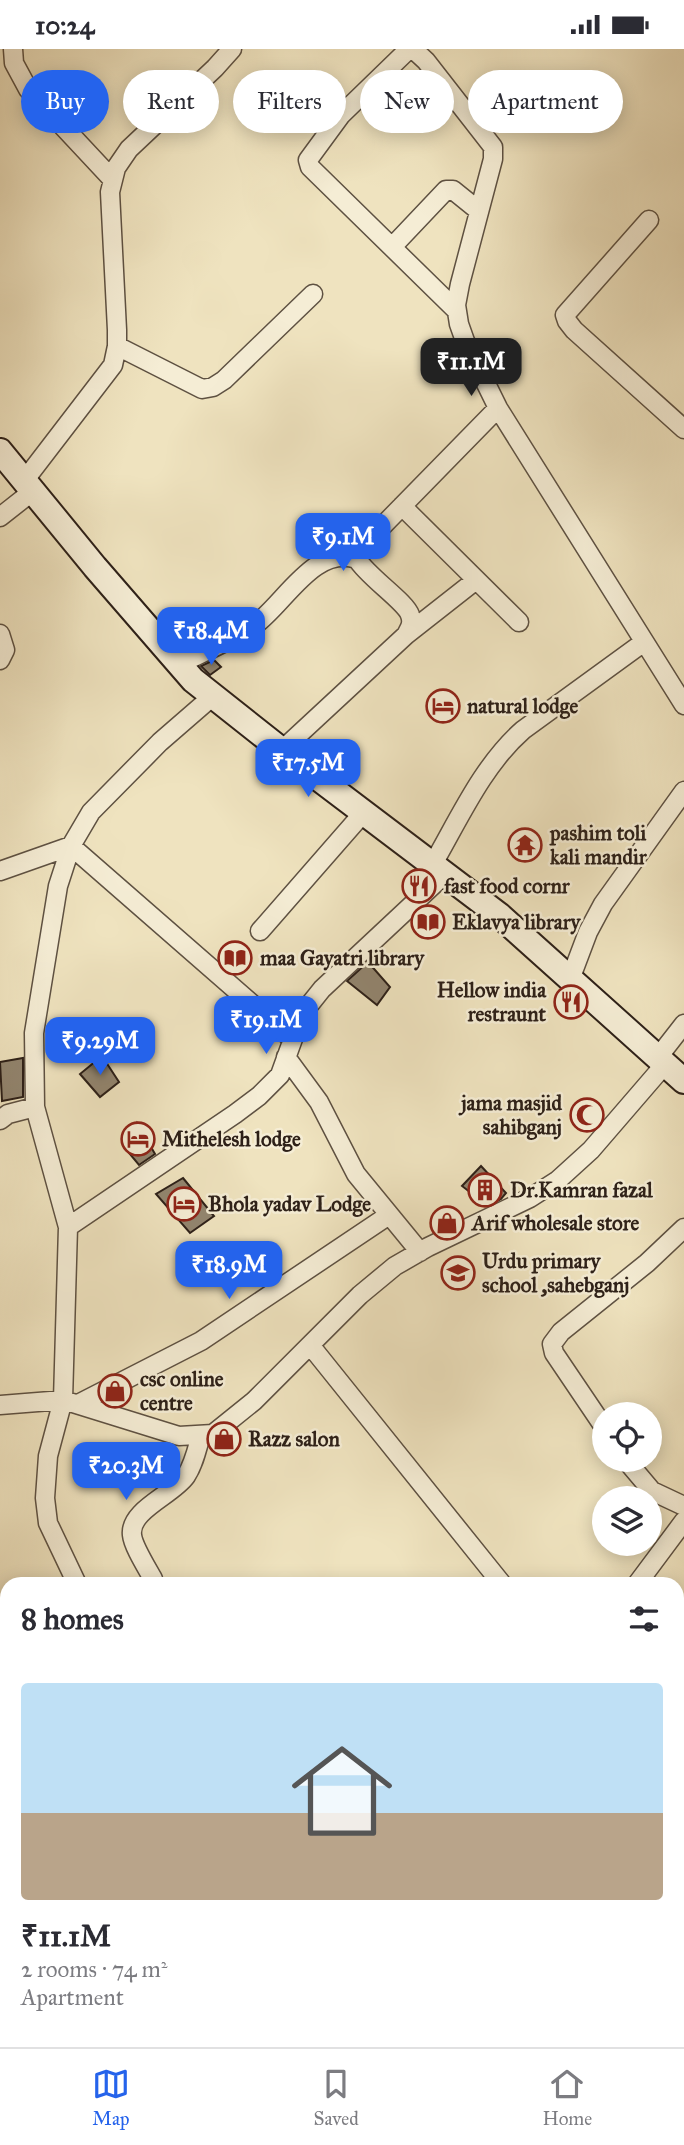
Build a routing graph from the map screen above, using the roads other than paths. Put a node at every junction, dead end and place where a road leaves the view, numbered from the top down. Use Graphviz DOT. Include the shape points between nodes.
graph roads {
  1 [pos="13,49"];
  2 [pos="232,49"];
  3 [pos="411,49"];
  4 [pos="113,180"];
  5 [pos="479,211"];
  6 [pos="649,220"];
  7 [pos="392,247"];
  8 [pos="313,294"];
  9 [pos="457,311"];
  10 [pos="117,346"];
  11 [pos="498,408"];
  12 [pos="684,429"];
  13 [pos="0,451"];
  14 [pos="28,486"];
  15 [pos="402,506"];
  16 [pos="0,517"];
  17 [pos="357,559"];
  18 [pos="476,580"];
  19 [pos="519,622"];
  20 [pos="0,634"];
  21 [pos="406,635"];
  22 [pos="644,642"];
  23 [pos="0,660"];
  24 [pos="179,664"];
  25 [pos="213,696"];
  26 [pos="684,705"];
  27 [pos="282,750"];
  28 [pos="684,791"];
  29 [pos="364,812"];
  30 [pos="71,846"];
  31 [pos="439,869"];
  32 [pos="0,871"];
  33 [pos="260,931"];
  34 [pos="571,977"];
  35 [pos="684,1024"];
  36 [pos="292,1039"];
  37 [pos="286,1057"];
  38 [pos="663,1059"];
  39 [pos="684,1081"];
  40 [pos="35,1107"];
  41 [pos="0,1120"];
  42 [pos="389,1215"];
  43 [pos="68,1227"];
  44 [pos="684,1228"];
  45 [pos="420,1252"];
  46 [pos="310,1345"];
  47 [pos="71,1402"];
  48 [pos="0,1405"];
  49 [pos="592,1409"];
  50 [pos="201,1434"];
  51 [pos="636,1472"];
  52 [pos="684,1506"];
  53 [pos="683,1526"];
  54 [pos="74,1577"];
  55 [pos="152,1577"];
  56 [pos="496,1577"];
  57 [pos="642,1577"];
  1 -- 4 [label="street" via="14,63 28,89"];
  2 -- 4 [label="street" via="129,149"];
  3 -- 5 [label="street" via="426,61 493,147"];
  3 -- 7 [label="street" via="341,115 308,160"];
  4 -- 10 [label="street"];
  5 -- 7 [label="street" via="453,190 446,190"];
  5 -- 9 [label="street"];
  6 -- 12 [label="street" via="565,315 574,330"];
  7 -- 9 [label="street"];
  8 -- 10 [label="street" via="213,387 202,389"];
  9 -- 11 [label="street" via="465,341"];
  10 -- 14 [label="street" via="113,365"];
  11 -- 15 [label="street"];
  11 -- 22 [label="street"];
  13 -- 14 [label="main road"];
  14 -- 16 [label="street"];
  14 -- 24 [label="main road"];
  15 -- 17 [label="street" via="360,549"];
  15 -- 18 [label="street"];
  17 -- 21 [label="street" via="364,571 410,612 412,623"];
  17 -- 24 [label="street" via="345,555 326,561 254,625"];
  18 -- 19 [label="street"];
  18 -- 21 [label="street"];
  20 -- 23 [label="street" via="5,650"];
  21 -- 27 [label="street"];
  22 -- 26 [label="street"];
  22 -- 31 [label="street" via="507,744 483,780"];
  24 -- 25 [label="main road"];
  25 -- 27 [label="main road"];
  25 -- 30 [label="street" via="91,812"];
  27 -- 29 [label="main road"];
  28 -- 34 [label="street" via="603,904"];
  29 -- 31 [label="main road"];
  29 -- 33 [label="street"];
  30 -- 32 [label="street"];
  30 -- 36 [label="street"];
  30 -- 40 [label="street" via="58,886 34,1033"];
  31 -- 34 [label="main road"];
  31 -- 36 [label="street" via="322,989 302,1014"];
  34 -- 38 [label="main road"];
  35 -- 38 [label="street"];
  36 -- 37 [label="street"];
  37 -- 42 [label="street" via="319,1102 356,1174"];
  37 -- 43 [label="street" via="280,1075 243,1108"];
  38 -- 39 [label="main road"];
  38 -- 45 [label="street" via="591,1150 558,1180"];
  40 -- 41 [label="street"];
  40 -- 43 [label="street"];
  42 -- 45 [label="street"];
  42 -- 47 [label="street" via="219,1330"];
  43 -- 47 [label="street"];
  44 -- 49 [label="street" via="552,1344"];
  45 -- 46 [label="street" via="360,1295"];
  46 -- 50 [label="street" via="254,1401 213,1434"];
  46 -- 56 [label="street"];
  47 -- 48 [label="street"];
  47 -- 50 [label="street" via="179,1436"];
  47 -- 54 [label="street" via="48,1456 45,1498 48,1523"];
  50 -- 55 [label="street" via="191,1467 180,1484 133,1523 131,1536"];
  51 -- 52 [label="street" via="652,1491"];
  53 -- 57 [label="street"];
}
